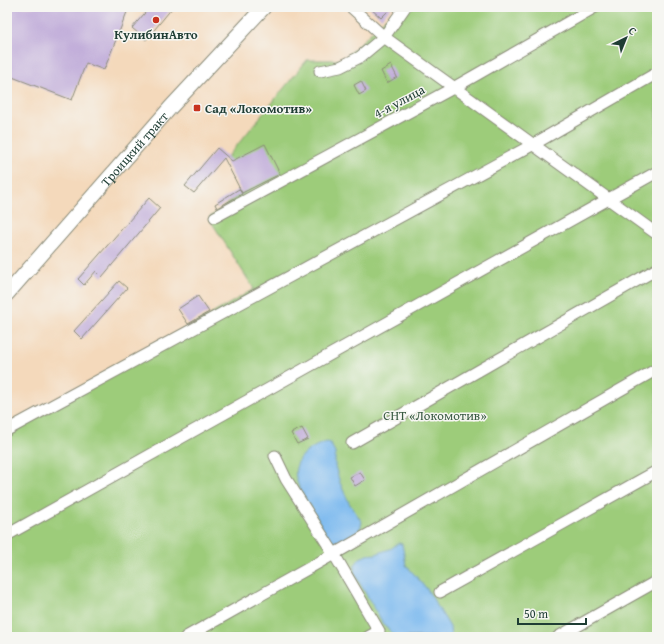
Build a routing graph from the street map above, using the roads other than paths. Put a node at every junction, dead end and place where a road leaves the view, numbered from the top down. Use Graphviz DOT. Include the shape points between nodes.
graph roads {
  1 [pos="264,7"];
  2 [pos="351,7"];
  3 [pos="413,7"];
  4 [pos="595,7"];
  5 [pos="401,11"];
  6 [pos="384,37"];
  7 [pos="320,71"];
  8 [pos="657,73"];
  9 [pos="455,87"];
  10 [pos="534,144"];
  11 [pos="657,172"];
  12 [pos="609,199"];
  13 [pos="215,217"];
  14 [pos="657,234"];
  15 [pos="657,269"];
  16 [pos="7,294"];
  17 [pos="657,369"];
  18 [pos="7,430"];
  19 [pos="352,443"];
  20 [pos="275,456"];
  21 [pos="657,471"];
  22 [pos="7,534"];
  23 [pos="334,554"];
  24 [pos="657,581"];
  25 [pos="440,592"];
  26 [pos="186,637"];
  27 [pos="368,637"];
  28 [pos="558,637"];
  1 -- 16 [label="main road, Троицкий тракт" via="170,108"];
  2 -- 6 [label="street"];
  3 -- 5 [label="street"];
  4 -- 9 [label="street, 4-я улица"];
  5 -- 6 [label="street"];
  6 -- 7 [label="street" via="360,57 340,67"];
  6 -- 9 [label="street"];
  8 -- 10 [label="street"];
  9 -- 10 [label="street"];
  9 -- 13 [label="street, 4-я улица"];
  10 -- 12 [label="street"];
  10 -- 18 [label="street"];
  11 -- 12 [label="street"];
  12 -- 14 [label="street"];
  12 -- 22 [label="street"];
  15 -- 19 [label="street"];
  17 -- 23 [label="street"];
  20 -- 23 [label="street" via="286,479"];
  21 -- 25 [label="street"];
  23 -- 26 [label="street"];
  23 -- 27 [label="street" via="379,631"];
  24 -- 28 [label="street"];
}
